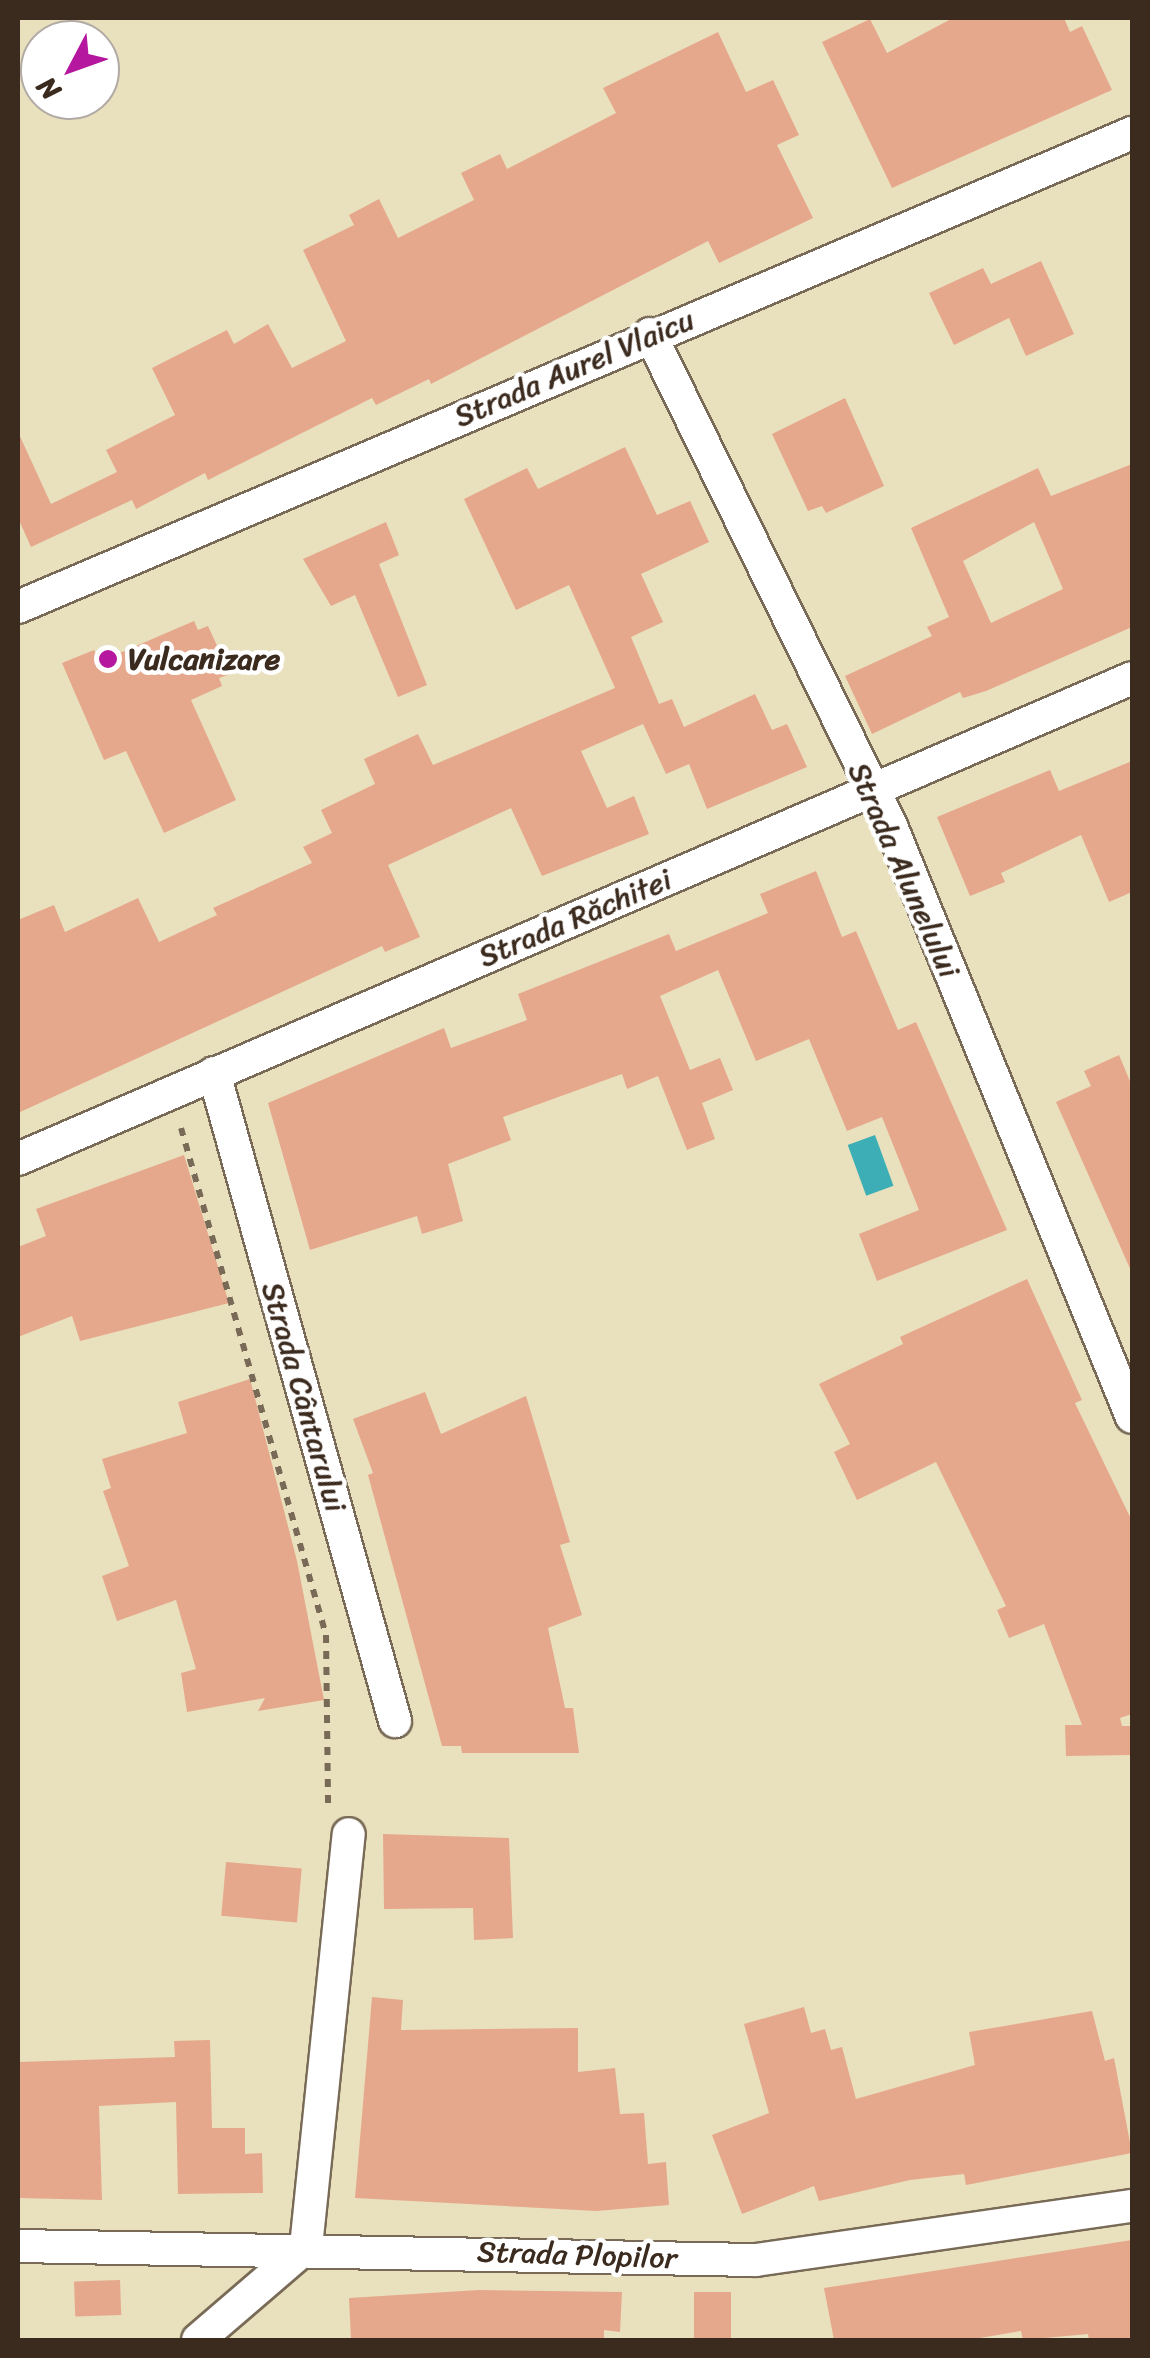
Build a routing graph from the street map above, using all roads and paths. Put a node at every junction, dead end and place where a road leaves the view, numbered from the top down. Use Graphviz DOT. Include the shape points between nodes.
graph roads {
  1 [pos="1132,133"];
  2 [pos="650,334"];
  3 [pos="18,607"];
  4 [pos="1132,678"];
  5 [pos="874,788"];
  6 [pos="214,1074"];
  7 [pos="170,1093"];
  8 [pos="18,1159"];
  9 [pos="1132,1417"];
  10 [pos="394,1721"];
  11 [pos="338,1822"];
  12 [pos="1132,2206"];
  13 [pos="18,2246"];
  14 [pos="306,2247"];
  15 [pos="198,2340"];
  1 -- 2 [label="street, Strada Aurel Vlaicu"];
  2 -- 3 [label="street, Strada Aurel Vlaicu"];
  2 -- 5 [label="street, Strada Alunelului"];
  4 -- 5 [label="street, Strada Răchitei"];
  5 -- 6 [label="street, Strada Răchitei"];
  5 -- 9 [label="street, Strada Alunelului"];
  6 -- 7 [label="street, Strada Răchitei"];
  6 -- 10 [label="street, Strada Cântarului"];
  7 -- 8 [label="street, Strada Răchitei"];
  7 -- 11 [label="path" via="233,1293 326,1635"];
  11 -- 14 [label="street"];
  12 -- 14 [label="street, Strada Plopilor" via="756,2260"];
  13 -- 14 [label="street, Strada Plopilor"];
  14 -- 15 [label="street"];
}
